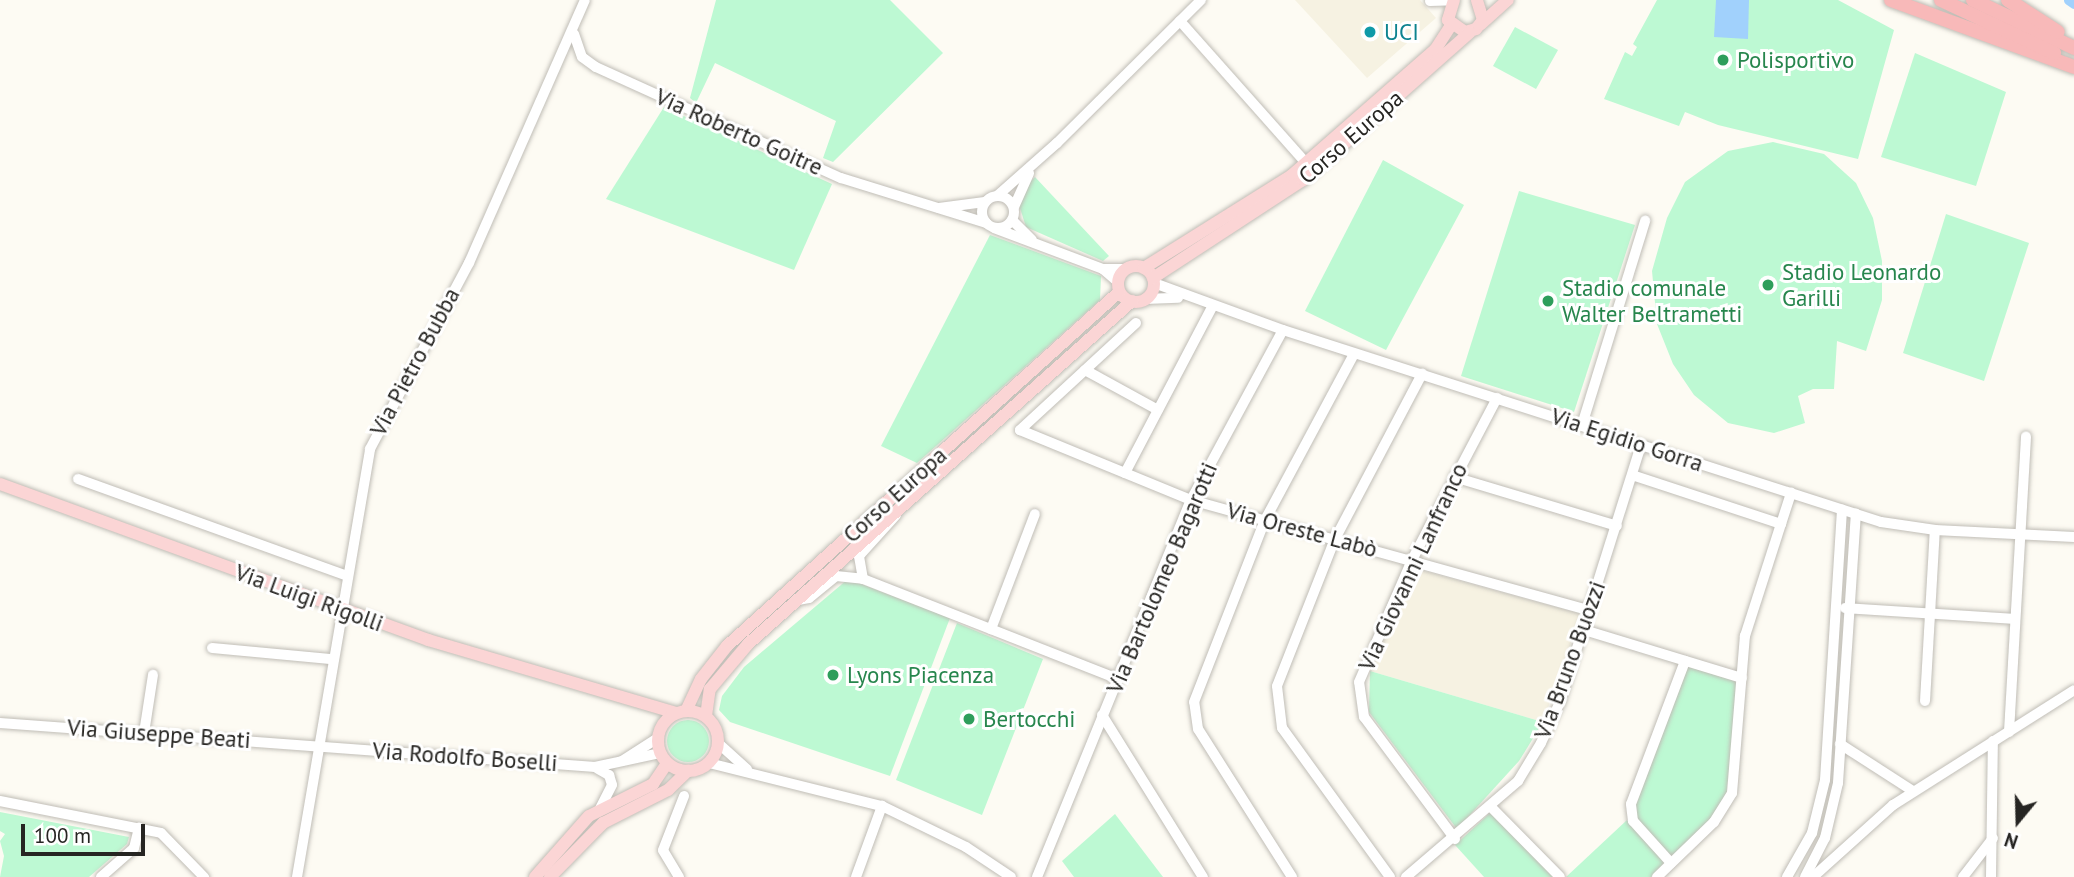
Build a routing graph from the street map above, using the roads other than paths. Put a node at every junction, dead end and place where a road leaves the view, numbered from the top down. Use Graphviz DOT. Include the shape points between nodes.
graph roads {
  1 [pos="585,0"];
  2 [pos="1201,0"];
  3 [pos="1430,0"];
  4 [pos="1454,0"];
  5 [pos="1477,0"];
  6 [pos="1508,0"];
  7 [pos="1891,0"];
  8 [pos="1941,0"];
  9 [pos="1973,0"];
  10 [pos="2008,0"];
  11 [pos="1449,20"];
  12 [pos="1180,22"];
  13 [pos="1475,28"];
  14 [pos="574,33"];
  15 [pos="2074,42"];
  16 [pos="2074,48"];
  17 [pos="2074,65"];
  18 [pos="1035,163"];
  19 [pos="1306,163"];
  20 [pos="998,195"];
  21 [pos="985,202"];
  22 [pos="924,207"];
  23 [pos="1014,207"];
  24 [pos="1013,220"];
  25 [pos="1645,221"];
  26 [pos="990,226"];
  27 [pos="1041,245"];
  28 [pos="1143,268"];
  29 [pos="1103,269"];
  30 [pos="1125,269"];
  31 [pos="1153,281"];
  32 [pos="1119,287"];
  33 [pos="1189,299"];
  34 [pos="1139,300"];
  35 [pos="1212,307"];
  36 [pos="1136,323"];
  37 [pos="1283,330"];
  38 [pos="1354,354"];
  39 [pos="1085,370"];
  40 [pos="1422,374"];
  41 [pos="1497,398"];
  42 [pos="1158,410"];
  43 [pos="1582,425"];
  44 [pos="2026,436"];
  45 [pos="1641,445"];
  46 [pos="1125,473"];
  47 [pos="1632,475"];
  48 [pos="1454,477"];
  49 [pos="78,479"];
  50 [pos="0,484"];
  51 [pos="1791,493"];
  52 [pos="1191,500"];
  53 [pos="899,509"];
  54 [pos="1842,510"];
  55 [pos="1035,514"];
  56 [pos="1856,514"];
  57 [pos="1265,520"];
  58 [pos="1781,524"];
  59 [pos="1617,526"];
  60 [pos="1935,530"];
  61 [pos="2021,535"];
  62 [pos="2074,537"];
  63 [pos="1335,539"];
  64 [pos="1412,560"];
  65 [pos="345,575"];
  66 [pos="863,579"];
  67 [pos="797,600"];
  68 [pos="1836,607"];
  69 [pos="1849,608"];
  70 [pos="339,609"];
  71 [pos="1590,611"];
  72 [pos="1928,613"];
  73 [pos="2015,619"];
  74 [pos="991,629"];
  75 [pos="1584,630"];
  76 [pos="212,648"];
  77 [pos="330,659"];
  78 [pos="1685,661"];
  79 [pos="153,675"];
  80 [pos="1742,678"];
  81 [pos="1118,679"];
  82 [pos="2074,690"];
  83 [pos="622,701"];
  84 [pos="1925,701"];
  85 [pos="2074,701"];
  86 [pos="2054,703"];
  87 [pos="681,712"];
  88 [pos="1102,715"];
  89 [pos="706,716"];
  90 [pos="0,723"];
  91 [pos="659,732"];
  92 [pos="2009,732"];
  93 [pos="144,733"];
  94 [pos="1828,739"];
  95 [pos="1993,741"];
  96 [pos="718,743"];
  97 [pos="317,746"];
  98 [pos="1842,746"];
  99 [pos="664,758"];
  100 [pos="709,763"];
  101 [pos="612,766"];
  102 [pos="595,768"];
  103 [pos="688,771"];
  104 [pos="760,775"];
  105 [pos="1913,791"];
  106 [pos="684,796"];
  107 [pos="0,801"];
  108 [pos="882,806"];
  109 [pos="1491,807"];
  110 [pos="600,809"];
  111 [pos="139,828"];
  112 [pos="1993,837"];
  113 [pos="1455,839"];
  114 [pos="1671,863"];
  115 [pos="1789,875"];
  116 [pos="102,877"];
  117 [pos="204,877"];
  118 [pos="297,877"];
  119 [pos="535,877"];
  120 [pos="550,877"];
  121 [pos="678,877"];
  122 [pos="856,877"];
  123 [pos="1011,877"];
  124 [pos="1037,877"];
  125 [pos="1203,877"];
  126 [pos="1293,877"];
  127 [pos="1390,877"];
  128 [pos="1406,877"];
  129 [pos="1560,877"];
  130 [pos="1657,877"];
  131 [pos="1805,877"];
  132 [pos="1813,877"];
  133 [pos="1964,877"];
  134 [pos="1991,877"];
  1 -- 14 [label="street, Via Pietro Bubba"];
  2 -- 12 [label="street"];
  3 -- 4 [label="street"];
  3 -- 11 [label="street"];
  4 -- 11 [label="main road, Corso Europa"];
  5 -- 13 [label="main road" via="1483,9"];
  6 -- 13 [label="main road, Corso Europa"];
  7 -- 17 [label="highway"];
  8 -- 17 [label="highway"];
  9 -- 16 [label="highway"];
  10 -- 15 [label="highway"];
  11 -- 13 [label="main road"];
  11 -- 19 [label="main road, Corso Europa" via="1435,50"];
  12 -- 18 [label="street"];
  12 -- 19 [label="street"];
  13 -- 31 [label="main road, Corso Europa" via="1303,180"];
  14 -- 22 [label="street, Via Roberto Goitre" via="582,57 596,67 806,163"];
  14 -- 65 [label="street, Via Pietro Bubba" via="455,287 369,449"];
  18 -- 20 [label="street"];
  18 -- 23 [label="street"];
  19 -- 28 [label="main road, Corso Europa" via="1276,188"];
  20 -- 21 [label="street"];
  20 -- 23 [label="street"];
  21 -- 22 [label="street, Via Roberto Goitre"];
  21 -- 26 [label="street" via="982,215"];
  22 -- 26 [label="street, Via Roberto Goitre"];
  23 -- 24 [label="street"];
  24 -- 26 [label="street"];
  24 -- 27 [label="street, Via Roberto Goitre"];
  25 -- 43 [label="street"];
  26 -- 27 [label="street, Via Roberto Goitre"];
  27 -- 29 [label="street, Via Roberto Goitre"];
  28 -- 30 [label="main road, Corso Europa"];
  28 -- 31 [label="main road"];
  29 -- 30 [label="street, Via Roberto Goitre"];
  29 -- 32 [label="street, Via Roberto Goitre"];
  30 -- 32 [label="main road, Corso Europa"];
  31 -- 33 [label="street, Via Egidio Gorra"];
  31 -- 34 [label="main road, Corso Europa"];
  32 -- 34 [label="main road"];
  32 -- 87 [label="main road, Corso Europa" via="733,640"];
  33 -- 34 [label="street, Via Egidio Gorra"];
  33 -- 35 [label="street, Via Egidio Gorra"];
  34 -- 53 [label="main road, Corso Europa"];
  35 -- 37 [label="street, Via Egidio Gorra"];
  35 -- 42 [label="street"];
  36 -- 39 [label="street"];
  37 -- 38 [label="street, Via Egidio Gorra"];
  37 -- 52 [label="street, Via Bartolomeo Bagarotti"];
  38 -- 40 [label="street, Via Egidio Gorra"];
  38 -- 57 [label="street"];
  39 -- 42 [label="street"];
  39 -- 46 [label="street, Via Oreste Labò" via="1020,430"];
  40 -- 41 [label="street, Via Egidio Gorra"];
  40 -- 63 [label="street"];
  41 -- 43 [label="street, Via Egidio Gorra"];
  41 -- 48 [label="street, Via Giovanni Lanfranco"];
  42 -- 46 [label="street"];
  43 -- 45 [label="street, Via Egidio Gorra"];
  44 -- 61 [label="street"];
  45 -- 47 [label="street, Via Bruno Buozzi"];
  45 -- 51 [label="street, Via Egidio Gorra"];
  46 -- 52 [label="street, Via Oreste Labò"];
  47 -- 58 [label="street"];
  47 -- 59 [label="street, Via Bruno Buozzi"];
  48 -- 59 [label="street"];
  48 -- 64 [label="street, Via Giovanni Lanfranco"];
  49 -- 65 [label="street"];
  50 -- 70 [label="main road, Via Luigi Rigolli"];
  51 -- 54 [label="street, Via Egidio Gorra"];
  51 -- 58 [label="street"];
  52 -- 57 [label="street, Via Oreste Labò"];
  52 -- 81 [label="street, Via Bartolomeo Bagarotti"];
  53 -- 66 [label="street" via="891,525 859,556"];
  53 -- 67 [label="main road, Corso Europa"];
  54 -- 56 [label="street, Via Egidio Gorra"];
  54 -- 68 [label="street"];
  55 -- 74 [label="street"];
  56 -- 60 [label="street, Via Egidio Gorra"];
  56 -- 69 [label="street"];
  57 -- 63 [label="street, Via Oreste Labò"];
  57 -- 126 [label="street" via="1194,702 1198,729"];
  58 -- 80 [label="street" via="1748,622"];
  59 -- 71 [label="street, Via Bruno Buozzi"];
  60 -- 61 [label="street, Via Egidio Gorra"];
  60 -- 72 [label="street"];
  61 -- 62 [label="street, Via Egidio Gorra"];
  61 -- 73 [label="street"];
  63 -- 64 [label="street, Via Oreste Labò"];
  63 -- 127 [label="street" via="1277,686 1282,728"];
  64 -- 71 [label="street, Via Oreste Labò"];
  64 -- 113 [label="street, Via Giovanni Lanfranco" via="1359,682 1364,717"];
  65 -- 70 [label="street, Via Pietro Bubba"];
  66 -- 67 [label="street" via="836,576 809,598"];
  66 -- 74 [label="street"];
  67 -- 89 [label="main road, Corso Europa" via="718,677 707,694"];
  68 -- 69 [label="street"];
  68 -- 94 [label="street"];
  69 -- 72 [label="street"];
  69 -- 98 [label="street"];
  70 -- 77 [label="street, Via Pietro Bubba"];
  70 -- 83 [label="main road, Via Luigi Rigolli"];
  71 -- 75 [label="street, Via Bruno Buozzi"];
  72 -- 73 [label="street"];
  72 -- 84 [label="street"];
  73 -- 92 [label="street"];
  74 -- 81 [label="street"];
  75 -- 78 [label="street"];
  75 -- 109 [label="street, Via Bruno Buozzi" via="1541,743 1518,781"];
  76 -- 77 [label="street"];
  77 -- 97 [label="street, Via Pietro Bubba"];
  78 -- 80 [label="street"];
  78 -- 114 [label="street" via="1631,804 1633,821"];
  79 -- 93 [label="street"];
  80 -- 114 [label="street" via="1731,793 1714,822"];
  81 -- 88 [label="street, Via Bartolomeo Bagarotti"];
  82 -- 86 [label="street"];
  83 -- 87 [label="main road, Via Luigi Rigolli"];
  83 -- 91 [label="main road, Via Luigi Rigolli" via="646,711"];
  85 -- 86 [label="street"];
  86 -- 92 [label="street"];
  87 -- 89 [label="main road"];
  87 -- 91 [label="main road, Via Rodolfo Boselli"];
  88 -- 124 [label="street, Via Bartolomeo Bagarotti"];
  88 -- 125 [label="street"];
  89 -- 96 [label="main road" via="713,723"];
  90 -- 93 [label="street, Via Giuseppe Beati"];
  91 -- 99 [label="main road"];
  91 -- 101 [label="street, Via Rodolfo Boselli"];
  92 -- 95 [label="street"];
  93 -- 97 [label="street, Via Giuseppe Beati"];
  94 -- 98 [label="street"];
  94 -- 115 [label="street" via="1821,807"];
  95 -- 105 [label="street"];
  95 -- 112 [label="street"];
  96 -- 100 [label="main road"];
  96 -- 104 [label="street" via="734,761"];
  97 -- 102 [label="street, Via Rodolfo Boselli"];
  97 -- 118 [label="street, Via Pietro Bubba"];
  98 -- 105 [label="street"];
  98 -- 131 [label="street" via="1834,809"];
  99 -- 101 [label="street, Via Rodolfo Boselli"];
  99 -- 103 [label="main road"];
  99 -- 110 [label="main road" via="653,784"];
  100 -- 103 [label="main road"];
  100 -- 104 [label="street"];
  101 -- 102 [label="street, Via Rodolfo Boselli"];
  102 -- 110 [label="street" via="612,780"];
  103 -- 120 [label="main road" via="668,790 603,824"];
  104 -- 108 [label="street"];
  105 -- 132 [label="street"];
  106 -- 121 [label="street" via="663,850"];
  107 -- 111 [label="street"];
  108 -- 122 [label="street"];
  108 -- 123 [label="street" via="950,838"];
  109 -- 113 [label="street, Via Bruno Buozzi"];
  109 -- 129 [label="street"];
  110 -- 119 [label="main road" via="559,845"];
  111 -- 116 [label="street" via="135,848"];
  111 -- 117 [label="street" via="165,835"];
  112 -- 133 [label="street"];
  112 -- 134 [label="street"];
  113 -- 128 [label="street, Via Bruno Buozzi"];
  114 -- 130 [label="street"];
}
